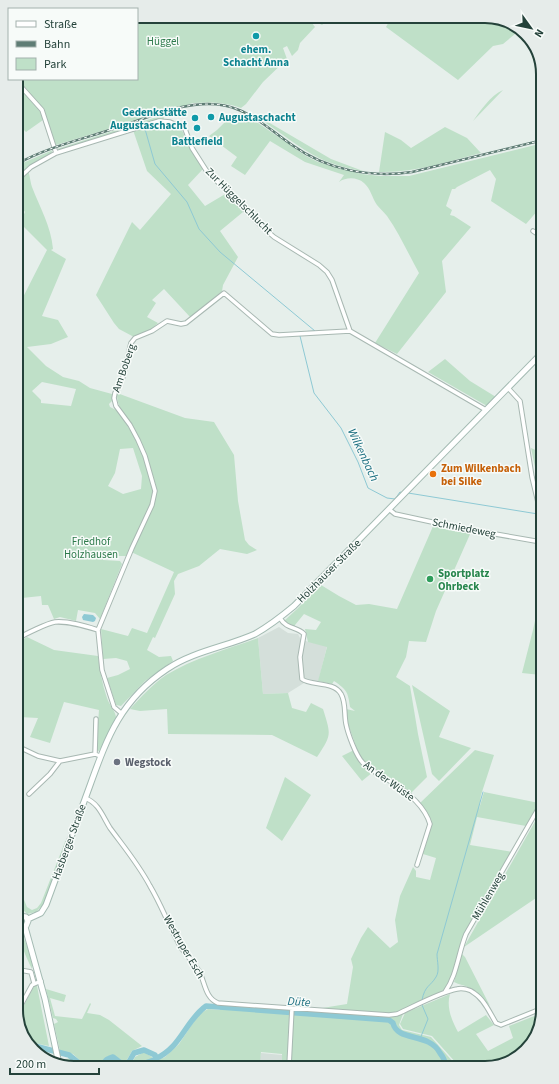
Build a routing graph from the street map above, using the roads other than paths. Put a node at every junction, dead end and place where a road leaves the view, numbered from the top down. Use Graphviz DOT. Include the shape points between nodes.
graph roads {
  1 [pos="23,89"];
  2 [pos="56,153"];
  3 [pos="23,174"];
  4 [pos="533,231"];
  5 [pos="536,233"];
  6 [pos="350,331"];
  7 [pos="536,359"];
  8 [pos="508,388"];
  9 [pos="486,410"];
  10 [pos="536,494"];
  11 [pos="390,510"];
  12 [pos="536,541"];
  13 [pos="280,618"];
  14 [pos="98,630"];
  15 [pos="23,636"];
  16 [pos="121,713"];
  17 [pos="96,718"];
  18 [pos="23,749"];
  19 [pos="99,754"];
  20 [pos="60,761"];
  21 [pos="29,794"];
  22 [pos="85,798"];
  23 [pos="536,812"];
  24 [pos="417,865"];
  25 [pos="23,916"];
  26 [pos="28,919"];
  27 [pos="23,926"];
  28 [pos="23,930"];
  29 [pos="23,971"];
  30 [pos="40,981"];
  31 [pos="34,983"];
  32 [pos="444,993"];
  33 [pos="23,1001"];
  34 [pos="292,1011"];
  35 [pos="536,1011"];
  36 [pos="58,1058"];
  37 [pos="289,1061"];
  1 -- 2 [label="street" via="42,110"];
  2 -- 3 [label="street, Zur Hüggelschlucht"];
  2 -- 6 [label="street, Zur Hüggelschlucht" via="159,121 182,127 206,170 259,224 327,272"];
  4 -- 5 [label="street"];
  6 -- 9 [label="street"];
  6 -- 14 [label="street, Am Boberg" via="272,334 224,293 186,323 167,321 135,338 114,398 116,406 145,456 154,500"];
  7 -- 8 [label="street, Holzhauser Straße"];
  8 -- 9 [label="street, Holzhauser Straße"];
  8 -- 10 [label="street" via="520,401"];
  9 -- 11 [label="street, Holzhauser Straße"];
  11 -- 12 [label="street, Schmiedeweg" via="395,514 455,527"];
  11 -- 13 [label="street, Holzhauser Straße"];
  13 -- 16 [label="street, Holzhauser Straße" via="254,634 190,657 167,669 147,684"];
  13 -- 24 [label="street, An der Wüste" via="284,624 304,634 300,657 302,679 335,688 341,694 348,732 362,763 418,802 426,813 430,824"];
  14 -- 15 [label="street" via="55,622"];
  14 -- 16 [label="street, Am Boberg" via="102,670 114,707"];
  16 -- 19 [label="street, Holzhauser Straße"];
  17 -- 19 [label="street, Hasberger Straße"];
  18 -- 20 [label="street" via="38,756"];
  19 -- 20 [label="street"];
  19 -- 22 [label="street, Hasberger Straße"];
  20 -- 21 [label="street"];
  22 -- 26 [label="street, Hasberger Straße" via="46,905 41,913"];
  22 -- 34 [label="street, Westruper Esch" via="95,804 141,870 182,949 197,968 213,1001"];
  23 -- 32 [label="street, Mühlenweg" via="466,934 456,972"];
  25 -- 26 [label="street"];
  26 -- 27 [label="street"];
  28 -- 30 [label="street"];
  29 -- 31 [label="street" via="31,972"];
  30 -- 31 [label="street"];
  30 -- 36 [label="street"];
  31 -- 33 [label="street"];
  32 -- 34 [label="street, Westruper Esch" via="397,1014 389,1015"];
  32 -- 35 [label="street, Westruper Esch" via="457,989 473,992 501,1025"];
  34 -- 37 [label="street"];
}
